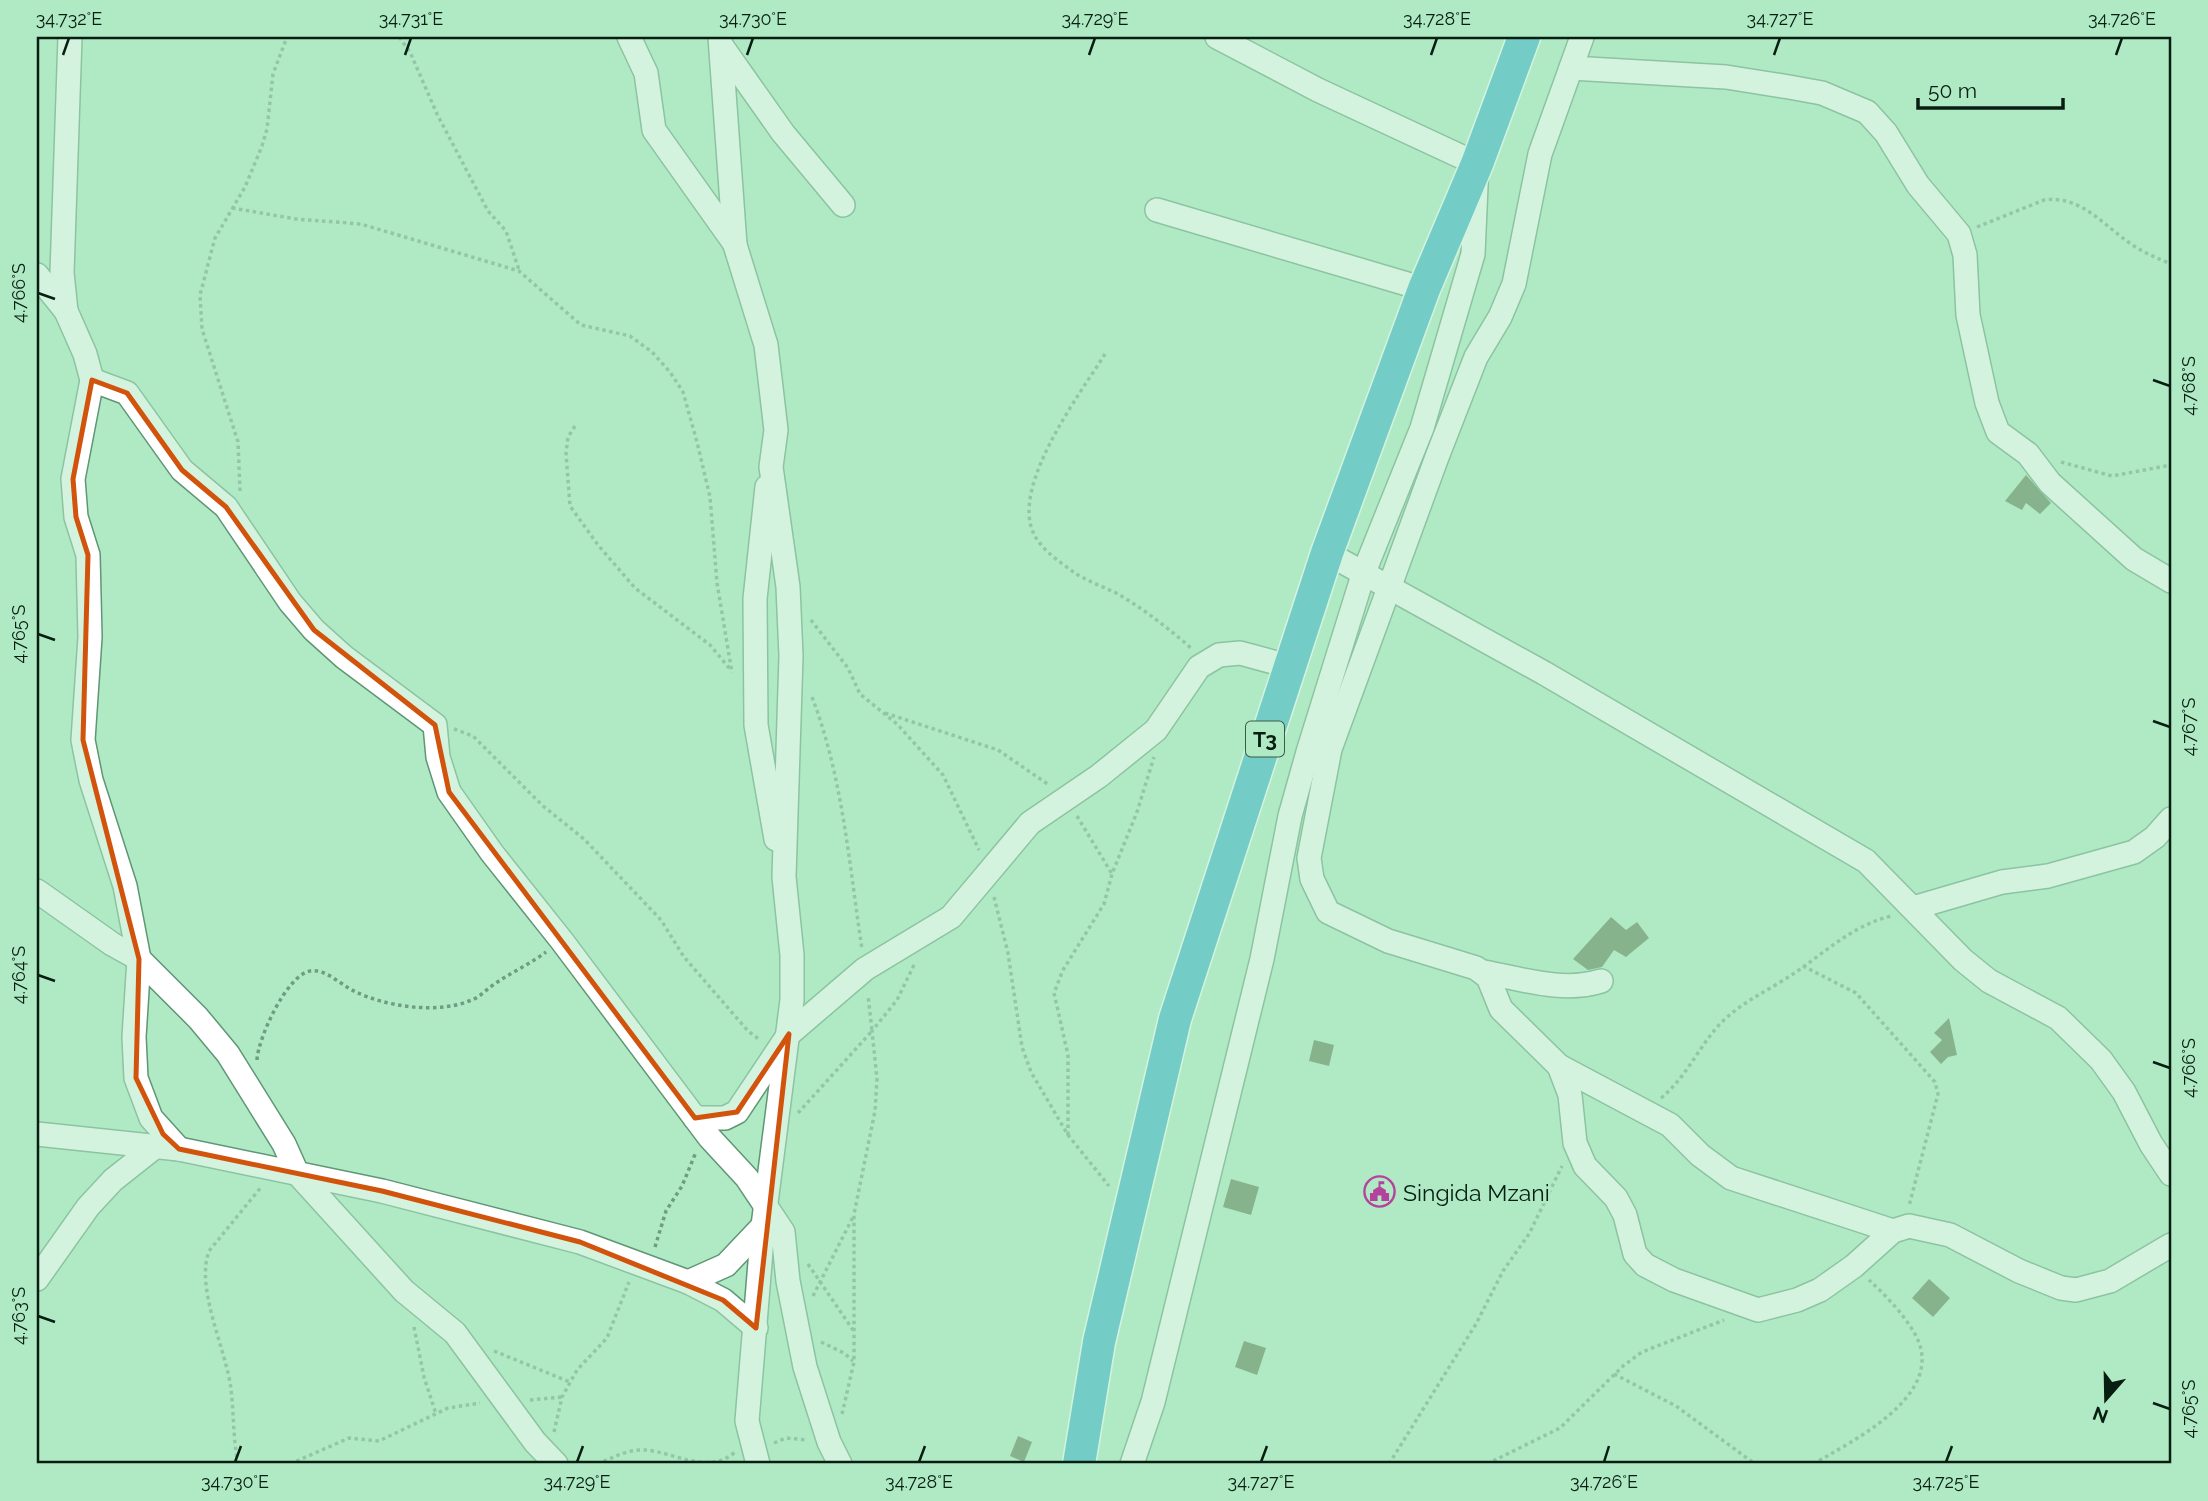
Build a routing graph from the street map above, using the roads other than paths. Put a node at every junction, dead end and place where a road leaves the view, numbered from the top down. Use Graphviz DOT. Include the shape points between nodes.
graph roads {
  1 [pos="70,37"];
  2 [pos="629,37"];
  3 [pos="1217,37"];
  4 [pos="1524,37"];
  5 [pos="1582,37"];
  6 [pos="720,41"];
  7 [pos="1571,68"];
  8 [pos="1477,163"];
  9 [pos="843,205"];
  10 [pos="1157,210"];
  11 [pos="735,245"];
  12 [pos="37,275"];
  13 [pos="1424,289"];
  14 [pos="66,311"];
  15 [pos="92,380"];
  16 [pos="771,467"];
  17 [pos="1326,553"];
  18 [pos="1364,572"];
  19 [pos="2171,581"];
  20 [pos="1388,586"];
  21 [pos="1288,666"];
  22 [pos="2171,819"];
  23 [pos="784,877"];
  24 [pos="37,891"];
  25 [pos="1913,908"];
  26 [pos="139,959"];
  27 [pos="1484,972"];
  28 [pos="1601,981"];
  29 [pos="782,1043"];
  30 [pos="1559,1066"];
  31 [pos="695,1118"];
  32 [pos="37,1134"];
  33 [pos="156,1146"];
  34 [pos="179,1149"];
  35 [pos="297,1173"];
  36 [pos="2171,1174"];
  37 [pos="771,1223"];
  38 [pos="1897,1229"];
  39 [pos="2171,1245"];
  40 [pos="37,1279"];
  41 [pos="688,1282"];
  42 [pos="756,1328"];
  43 [pos="755,1453"];
  44 [pos="550,1459"];
  45 [pos="840,1464"];
  46 [pos="1079,1464"];
  47 [pos="1132,1464"];
  1 -- 14 [label="street" via="69,155 61,244"];
  2 -- 11 [label="street" via="646,73 654,130"];
  3 -- 8 [label="street" via="1318,90"];
  4 -- 8 [label="highway, T3"];
  5 -- 7 [label="street"];
  6 -- 9 [label="street" via="803,158"];
  6 -- 11 [label="street"];
  7 -- 19 [label="street" via="1726,77 1822,93 1867,112 1959,234 1965,255 1968,316 1998,432 2028,454 2050,483 2134,559"];
  7 -- 20 [label="street" via="1539,154 1514,284 1476,357"];
  8 -- 13 [label="highway, T3"];
  8 -- 18 [label="street" via="1473,254 1422,428"];
  10 -- 13 [label="street"];
  11 -- 16 [label="street" via="766,345 776,430"];
  12 -- 14 [label="street"];
  13 -- 17 [label="highway, T3"];
  14 -- 15 [label="street"];
  15 -- 26 [label="street" via="74,479 76,517 88,555 90,637 83,740 125,886"];
  15 -- 31 [label="street" via="127,393 182,470 226,508 314,630 435,725 438,757 449,792"];
  16 -- 23 [label="street" via="788,587 791,656"];
  16 -- 23 [label="street" via="755,599 756,725"];
  17 -- 18 [label="street"];
  17 -- 21 [label="highway, T3"];
  18 -- 20 [label="street"];
  18 -- 47 [label="street" via="1290,816 1256,981 1153,1402"];
  20 -- 25 [label="street" via="1855,854"];
  20 -- 27 [label="street" via="1330,748 1309,858 1312,878 1321,903 1343,921"];
  21 -- 29 [label="street" via="1240,653 1206,661 1157,730 1030,823 958,910 865,969"];
  21 -- 46 [label="highway, T3" via="1175,1019 1099,1342"];
  22 -- 25 [label="street" via="2134,852 2058,873 2002,881"];
  23 -- 29 [label="street" via="792,955"];
  24 -- 26 [label="street"];
  25 -- 36 [label="street" via="1989,981 2058,1018 2101,1059"];
  26 -- 34 [label="street" via="136,1078 152,1118"];
  26 -- 35 [label="street" via="214,1035 284,1144"];
  27 -- 28 [label="street" via="1564,986"];
  27 -- 30 [label="street" via="1501,1009"];
  29 -- 31 [label="street" via="737,1112 725,1118"];
  29 -- 37 [label="street"];
  30 -- 38 [label="street" via="1670,1125 1731,1178"];
  30 -- 38 [label="street" via="1570,1095 1576,1143 1586,1166 1625,1215 1634,1254 1674,1280 1758,1310 1809,1296"];
  31 -- 37 [label="street" via="747,1178"];
  32 -- 33 [label="street"];
  33 -- 34 [label="street"];
  33 -- 40 [label="street" via="88,1207"];
  34 -- 35 [label="street"];
  35 -- 41 [label="street" via="580,1242"];
  35 -- 44 [label="street" via="404,1291 455,1334"];
  37 -- 41 [label="street" via="726,1265"];
  37 -- 42 [label="street"];
  37 -- 45 [label="street" via="805,1367"];
  38 -- 39 [label="street" via="1909,1226 1950,1235 2019,1271 2076,1290 2110,1281"];
  41 -- 42 [label="street" via="723,1300"];
  42 -- 43 [label="street" via="747,1421"];
}
